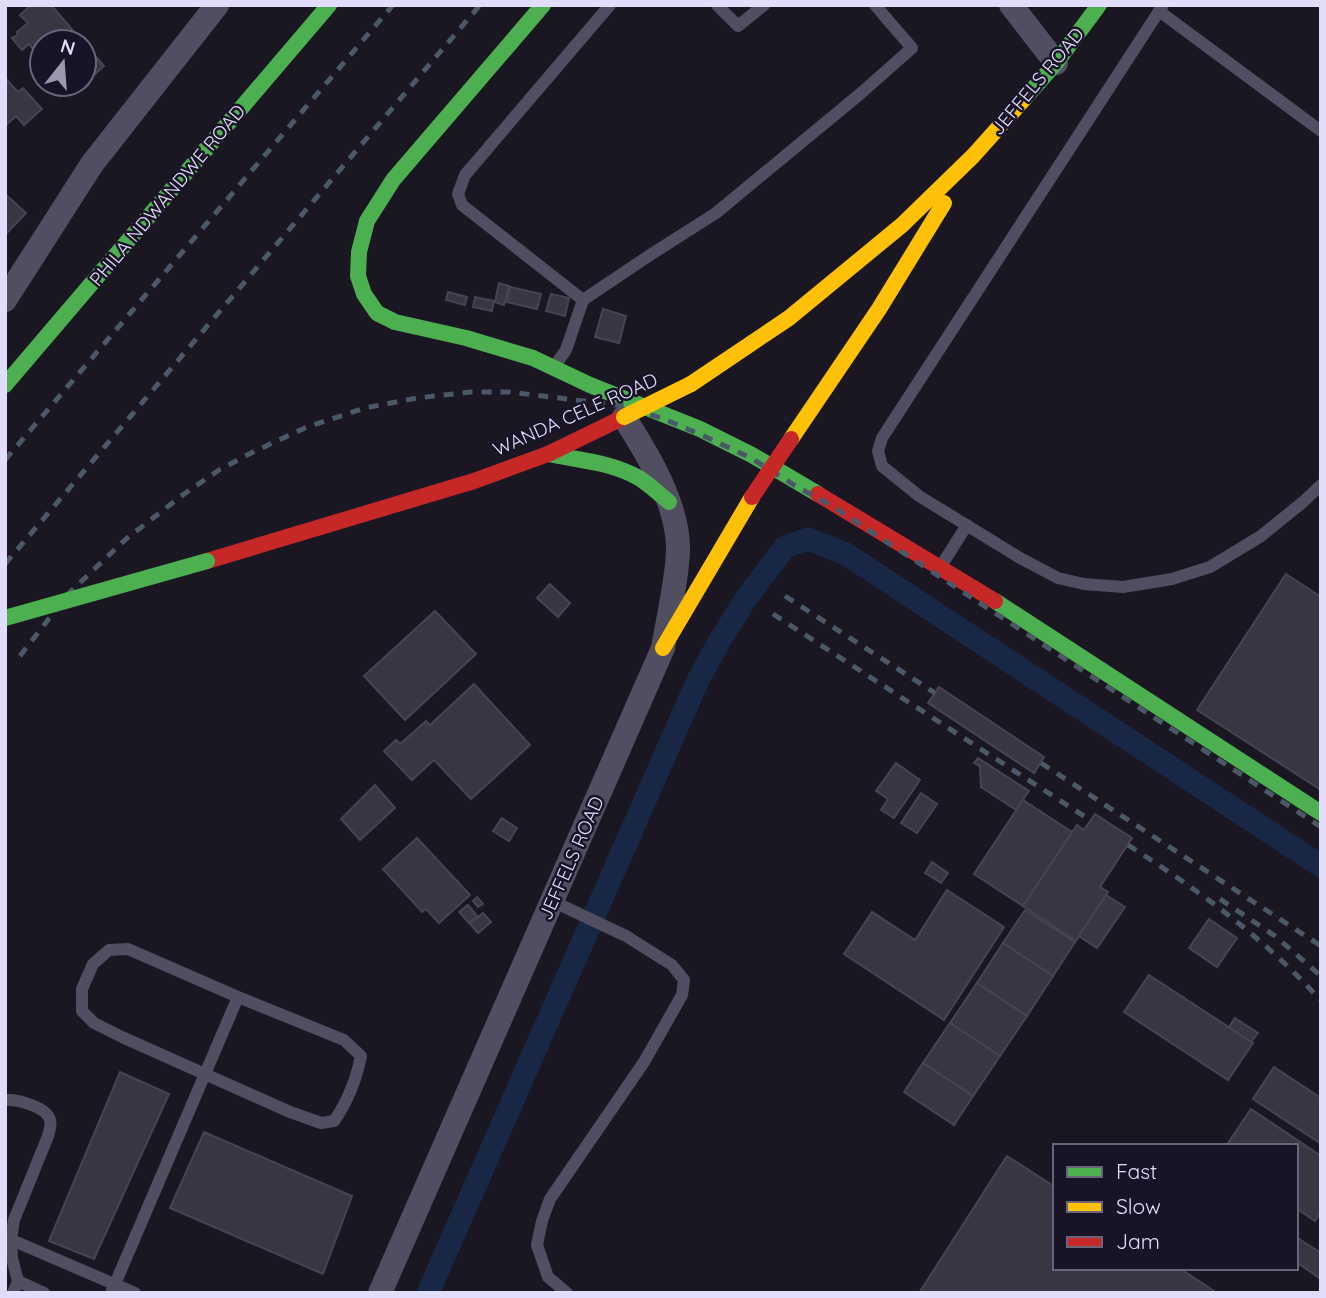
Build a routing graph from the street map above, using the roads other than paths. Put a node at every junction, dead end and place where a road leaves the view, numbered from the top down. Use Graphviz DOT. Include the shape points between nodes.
graph roads {
  1 [pos="217,5"];
  2 [pos="329,5"];
  3 [pos="543,5"];
  4 [pos="610,5"];
  5 [pos="717,5"];
  6 [pos="764,5"];
  7 [pos="875,5"];
  8 [pos="1010,5"];
  9 [pos="1099,5"];
  10 [pos="1161,8"];
  11 [pos="1056,63"];
  12 [pos="1321,131"];
  13 [pos="973,156"];
  14 [pos="5,300"];
  15 [pos="583,300"];
  16 [pos="554,367"];
  17 [pos="5,385"];
  18 [pos="624,417"];
  19 [pos="548,454"];
  20 [pos="1321,485"];
  21 [pos="669,502"];
  22 [pos="967,525"];
  23 [pos="941,568"];
  24 [pos="5,618"];
  25 [pos="663,648"];
  26 [pos="1321,813"];
  27 [pos="552,901"];
  28 [pos="238,997"];
  29 [pos="205,1074"];
  30 [pos="5,1100"];
  31 [pos="8,1238"];
  32 [pos="16,1287"];
  33 [pos="113,1288"];
  34 [pos="44,1293"];
  35 [pos="135,1293"];
  36 [pos="380,1293"];
  37 [pos="567,1293"];
  1 -- 14 [label="street" via="92,164"];
  2 -- 17 [label="main road, PHILA NDWANDWE ROAD"];
  3 -- 16 [label="main road" via="393,180 367,221 358,276 377,313 395,322 466,338"];
  4 -- 15 [label="lane" via="466,175 458,194 462,205"];
  5 -- 6 [label="lane" via="738,26"];
  7 -- 15 [label="lane" via="912,48 716,213"];
  8 -- 11 [label="street"];
  9 -- 11 [label="main road, JEFFELS ROAD"];
  10 -- 12 [label="lane"];
  10 -- 22 [label="lane" via="882,438 878,451 882,466 919,496"];
  11 -- 13 [label="main road, JEFFELS ROAD"];
  13 -- 18 [label="main road, WANDA CELE ROAD, bridge" via="902,225 789,318 691,384"];
  13 -- 25 [label="main road, bridge" via="879,309 752,497"];
  15 -- 16 [label="lane" via="566,350"];
  16 -- 23 [label="main road" via="752,455"];
  18 -- 19 [label="main road, WANDA CELE ROAD"];
  18 -- 21 [label="street, JEFFELS ROAD"];
  19 -- 21 [label="main road" via="630,474"];
  19 -- 24 [label="main road, WANDA CELE ROAD, bridge" via="474,481"];
  20 -- 22 [label="lane" via="1261,536 1210,567 1123,587 1058,578"];
  21 -- 25 [label="street, JEFFELS ROAD" via="678,550"];
  22 -- 23 [label="lane"];
  23 -- 26 [label="main road"];
  25 -- 27 [label="street, JEFFELS ROAD"];
  27 -- 36 [label="street, JEFFELS ROAD"];
  27 -- 37 [label="lane" via="626,936 672,965 684,980 682,995 645,1062 550,1199 537,1245 548,1277"];
  28 -- 29 [label="lane"];
  28 -- 29 [label="lane" via="344,1040 360,1056 346,1104 334,1121 321,1123"];
  28 -- 29 [label="lane" via="128,949 109,950 93,964 82,989 82,1012 94,1023"];
  29 -- 33 [label="lane"];
  30 -- 31 [label="lane" via="18,1100 43,1111 51,1123"];
  31 -- 32 [label="lane"];
  31 -- 33 [label="lane"];
  32 -- 34 [label="lane"];
  33 -- 35 [label="lane"];
}
